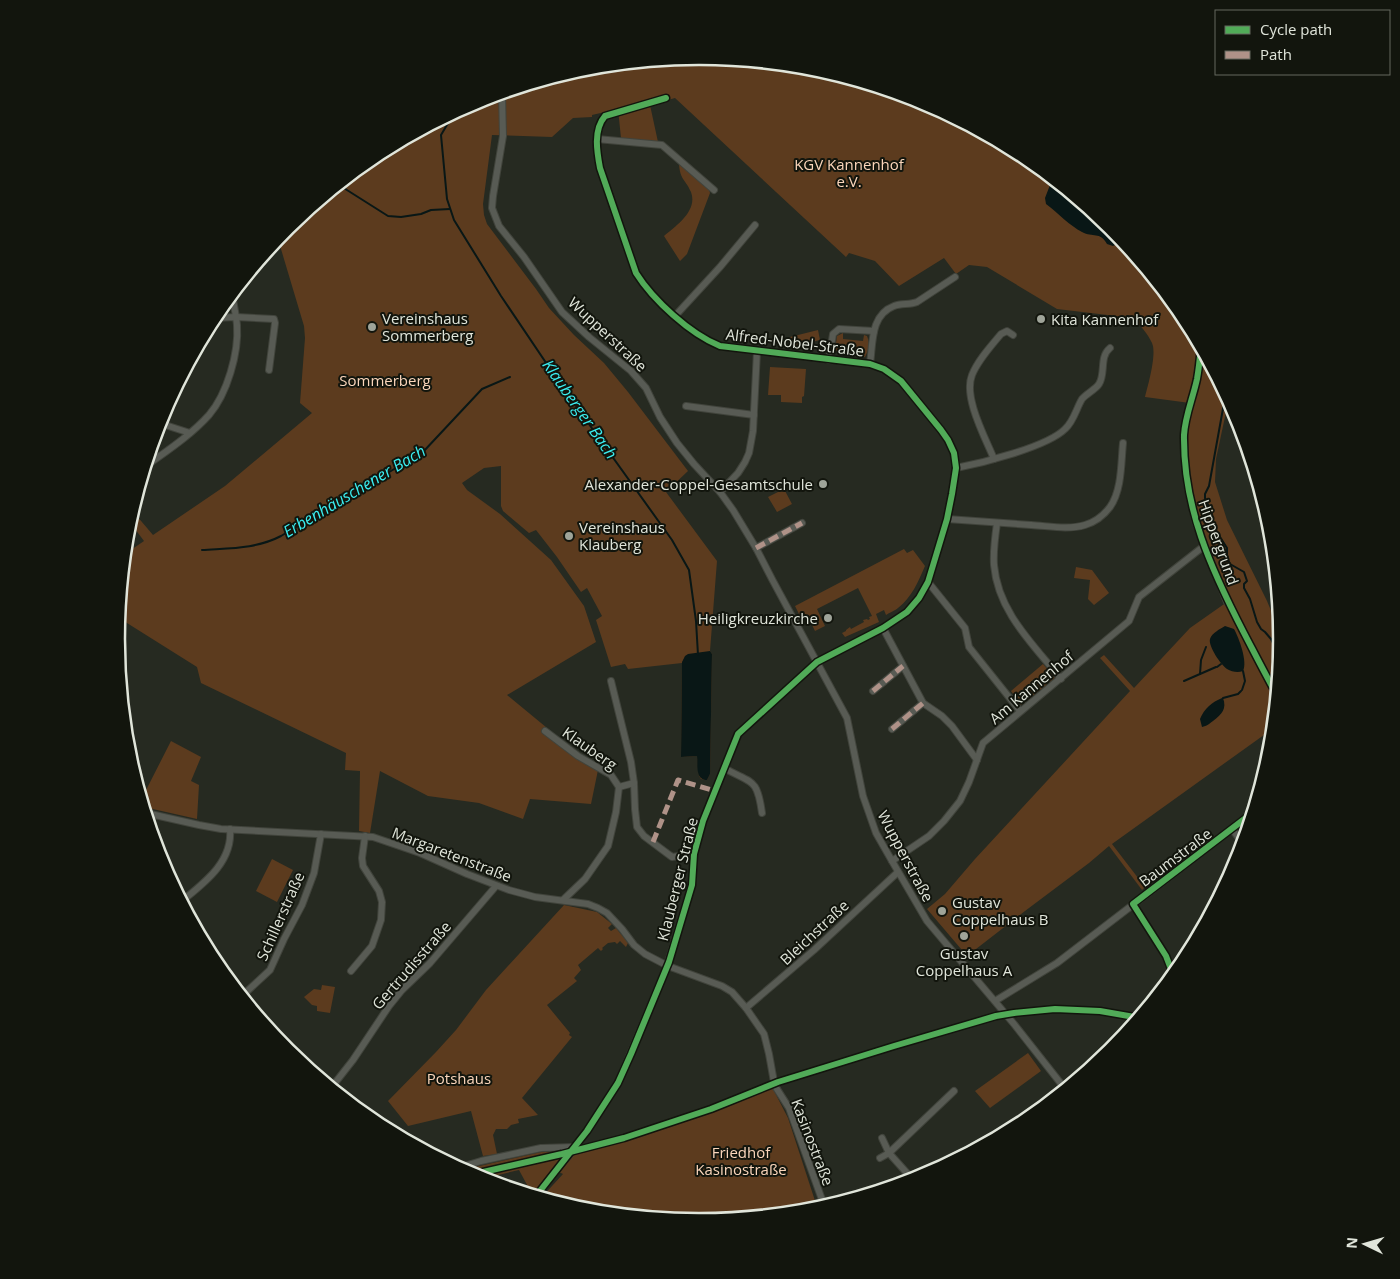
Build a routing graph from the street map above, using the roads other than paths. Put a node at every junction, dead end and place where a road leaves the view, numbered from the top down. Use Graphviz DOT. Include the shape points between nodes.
graph roads {
  1 [pos="666,98"];
  2 [pos="502,100"];
  3 [pos="597,139"];
  4 [pos="714,190"];
  5 [pos="755,225"];
  6 [pos="956,277"];
  7 [pos="234,304"];
  8 [pos="675,316"];
  9 [pos="236,317"];
  10 [pos="224,318"];
  11 [pos="874,331"];
  12 [pos="1013,334"];
  13 [pos="1110,348"];
  14 [pos="757,352"];
  15 [pos="829,360"];
  16 [pos="870,364"];
  17 [pos="269,370"];
  18 [pos="686,406"];
  19 [pos="754,415"];
  20 [pos="167,426"];
  21 [pos="190,434"];
  22 [pos="1123,443"];
  23 [pos="994,458"];
  24 [pos="155,460"];
  25 [pos="1185,461"];
  26 [pos="956,468"];
  27 [pos="720,492"];
  28 [pos="947,519"];
  29 [pos="802,523"];
  30 [pos="997,523"];
  31 [pos="1204,546"];
  32 [pos="756,548"];
  33 [pos="928,582"];
  34 [pos="1227,602"];
  35 [pos="883,628"];
  36 [pos="817,662"];
  37 [pos="903,666"];
  38 [pos="1061,679"];
  39 [pos="611,681"];
  40 [pos="873,691"];
  41 [pos="923,704"];
  42 [pos="1020,711"];
  43 [pos="892,729"];
  44 [pos="546,731"];
  45 [pos="977,760"];
  46 [pos="724,768"];
  47 [pos="634,782"];
  48 [pos="619,787"];
  49 [pos="762,813"];
  50 [pos="153,816"];
  51 [pos="1246,818"];
  52 [pos="230,829"];
  53 [pos="1232,829"];
  54 [pos="321,834"];
  55 [pos="365,836"];
  56 [pos="1239,838"];
  57 [pos="694,854"];
  58 [pos="892,862"];
  59 [pos="898,872"];
  60 [pos="496,886"];
  61 [pos="187,897"];
  62 [pos="562,900"];
  63 [pos="1133,904"];
  64 [pos="668,966"];
  65 [pos="1171,969"];
  66 [pos="351,972"];
  67 [pos="246,992"];
  68 [pos="995,1001"];
  69 [pos="746,1008"];
  70 [pos="335,1083"];
  71 [pos="1062,1085"];
  72 [pos="954,1091"];
  73 [pos="882,1138"];
  74 [pos="889,1153"];
  75 [pos="880,1158"];
  76 [pos="468,1165"];
  77 [pos="556,1171"];
  78 [pos="908,1175"];
  79 [pos="540,1191"];
  80 [pos="822,1200"];
  1 -- 3 [label="street, Alfred-Nobel-Straße" via="605,116"];
  2 -- 27 [label="street, Wupperstraße" via="503,136 492,208 496,221 562,312 631,371 646,388 677,443"];
  3 -- 4 [label="street" via="662,145"];
  3 -- 8 [label="street, Alfred-Nobel-Straße" via="600,168 636,273 645,287"];
  5 -- 8 [label="street"];
  6 -- 11 [label="street" via="917,302 889,309 878,320"];
  7 -- 9 [label="street"];
  8 -- 14 [label="street, Alfred-Nobel-Straße" via="714,344"];
  9 -- 10 [label="street"];
  9 -- 17 [label="street" via="274,319"];
  9 -- 21 [label="street" via="236,346 227,382 213,409"];
  11 -- 15 [label="street" via="839,329 833,334"];
  11 -- 16 [label="street"];
  12 -- 23 [label="street" via="1007,331 1001,334 971,377 971,400"];
  13 -- 23 [label="street" via="1104,357 1101,381 1082,399 1064,431"];
  14 -- 15 [label="street, Alfred-Nobel-Straße"];
  14 -- 19 [label="street"];
  15 -- 16 [label="street, Alfred-Nobel-Straße"];
  16 -- 26 [label="street, Alfred-Nobel-Straße" via="880,366 897,377 928,413 948,440"];
  18 -- 19 [label="street"];
  19 -- 27 [label="street" via="745,462"];
  20 -- 21 [label="street"];
  21 -- 24 [label="street"];
  22 -- 30 [label="street" via="1115,495 1110,507 1098,519 1069,527"];
  23 -- 26 [label="street"];
  25 -- 31 [label="street, Hippergrund" via="1191,508"];
  26 -- 28 [label="street, Alfred-Nobel-Straße"];
  27 -- 32 [label="street, Wupperstraße"];
  28 -- 30 [label="street"];
  28 -- 33 [label="street, Alfred-Nobel-Straße"];
  29 -- 32 [label="street"];
  30 -- 38 [label="street" via="994,564 1001,597 1015,622"];
  31 -- 34 [label="street, Hippergrund"];
  31 -- 38 [label="street, Am Kannenhof" via="1139,597 1129,621"];
  32 -- 36 [label="street, Wupperstraße"];
  33 -- 35 [label="street, Alfred-Nobel-Straße" via="911,608"];
  33 -- 42 [label="street" via="965,628 969,647"];
  35 -- 36 [label="street, Alfred-Nobel-Straße"];
  35 -- 37 [label="street"];
  36 -- 46 [label="street, Klauberger Straße" via="738,734"];
  36 -- 58 [label="street, Wupperstraße" via="847,718 863,796 876,833"];
  37 -- 40 [label="street"];
  37 -- 41 [label="street"];
  38 -- 42 [label="street, Am Kannenhof"];
  39 -- 47 [label="street"];
  41 -- 43 [label="street"];
  41 -- 45 [label="street" via="952,726"];
  42 -- 45 [label="street, Am Kannenhof" via="983,743"];
  44 -- 48 [label="street, Klauberg" via="578,756 611,774"];
  45 -- 58 [label="street, Am Kannenhof" via="960,801 944,821"];
  46 -- 49 [label="street" via="756,787"];
  46 -- 57 [label="street, Klauberger Straße"];
  47 -- 48 [label="street, Klauberg"];
  47 -- 57 [label="street" via="636,823 640,832 672,857"];
  48 -- 62 [label="street, Klauberg" via="608,846 585,879"];
  50 -- 52 [label="street, Margaretenstraße"];
  51 -- 53 [label="street"];
  52 -- 54 [label="street, Margaretenstraße"];
  52 -- 61 [label="street" via="229,843 219,866"];
  53 -- 56 [label="street, Baumstraße"];
  53 -- 63 [label="street, Baumstraße"];
  54 -- 55 [label="street, Margaretenstraße"];
  54 -- 67 [label="street, Schillerstraße" via="314,873 302,905 270,970"];
  55 -- 60 [label="street, Margaretenstraße" via="420,853"];
  55 -- 66 [label="street" via="362,858 379,891 381,920 372,946"];
  57 -- 64 [label="street, Klauberger Straße" via="692,885"];
  58 -- 59 [label="street, Wupperstraße"];
  59 -- 68 [label="street, Wupperstraße" via="927,921"];
  59 -- 69 [label="street, Bleichstraße"];
  60 -- 62 [label="street, Margaretenstraße" via="535,897"];
  60 -- 70 [label="street, Gertrudisstraße" via="430,963 402,990"];
  62 -- 64 [label="street, Margaretenstraße" via="588,904 607,913 634,945"];
  63 -- 65 [label="street"];
  63 -- 68 [label="street, Baumstraße" via="1058,963"];
  64 -- 69 [label="street, Kasinostraße" via="722,986"];
  64 -- 76 [label="street, Klauberger Straße" via="618,1082 571,1152 540,1148"];
  68 -- 71 [label="street, Wupperstraße"];
  69 -- 80 [label="street, Kasinostraße" via="764,1034 774,1084 789,1108"];
  72 -- 74 [label="street"];
  73 -- 74 [label="street"];
  74 -- 75 [label="street"];
  74 -- 78 [label="street"];
  77 -- 79 [label="street"];
}
